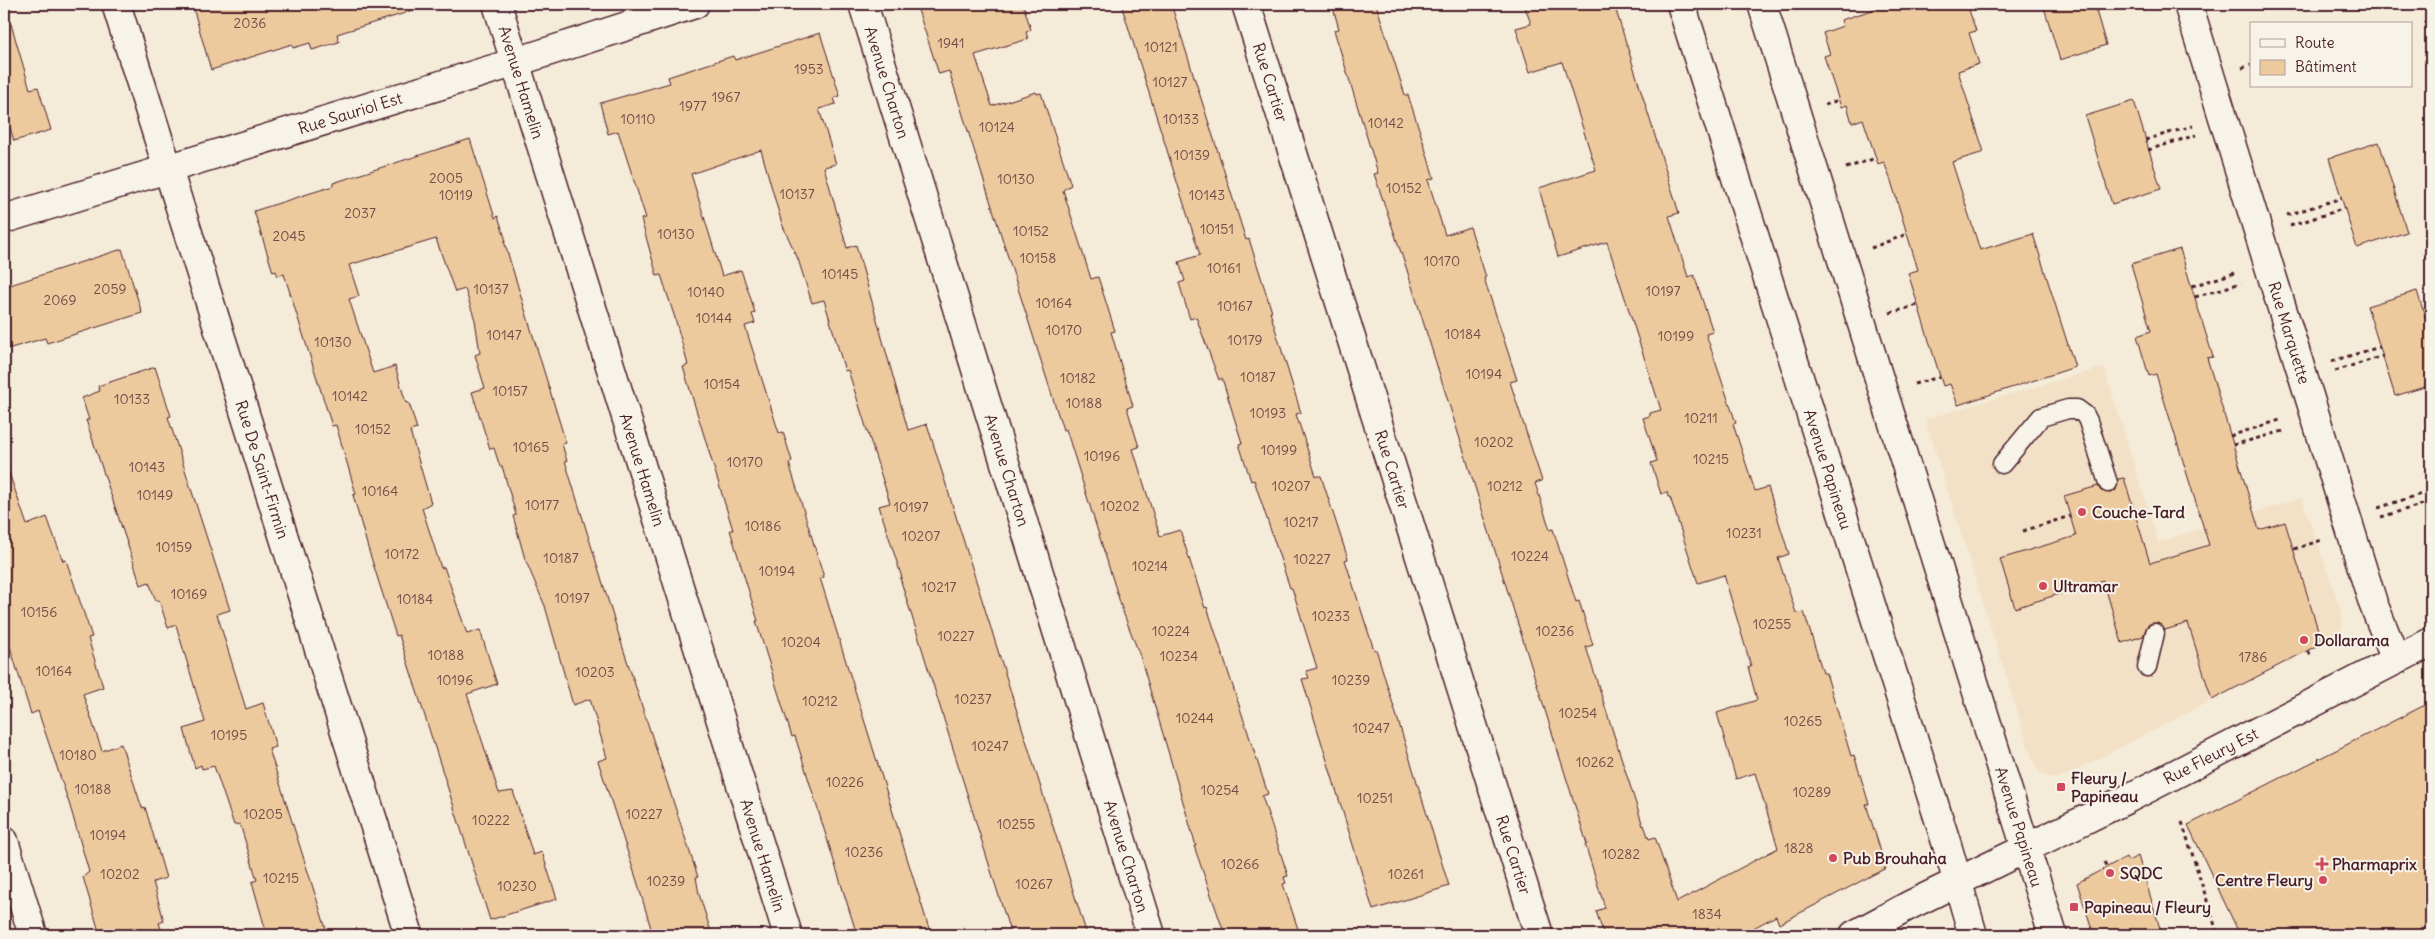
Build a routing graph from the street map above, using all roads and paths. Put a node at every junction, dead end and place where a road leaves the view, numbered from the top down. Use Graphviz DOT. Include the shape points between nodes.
graph roads {
  1 [pos="116,4"];
  2 [pos="498,4"];
  3 [pos="695,4"];
  4 [pos="863,4"];
  5 [pos="1246,4"];
  6 [pos="1681,4"];
  7 [pos="1762,4"];
  8 [pos="2115,4"];
  9 [pos="2188,4"];
  10 [pos="2096,10"];
  11 [pos="516,62"];
  12 [pos="2250,65"];
  13 [pos="2242,68"];
  14 [pos="1838,100"];
  15 [pos="1823,106"];
  16 [pos="2193,126"];
  17 [pos="2196,135"];
  18 [pos="2145,140"];
  19 [pos="2148,150"];
  20 [pos="1876,158"];
  21 [pos="168,168"];
  22 [pos="1843,169"];
  23 [pos="2342,198"];
  24 [pos="2344,208"];
  25 [pos="2287,215"];
  26 [pos="4,219"];
  27 [pos="2290,226"];
  28 [pos="1907,234"];
  29 [pos="1869,249"];
  30 [pos="2238,272"];
  31 [pos="2241,283"];
  32 [pos="2192,286"];
  33 [pos="2195,297"];
  34 [pos="1918,305"];
  35 [pos="1888,314"];
  36 [pos="2380,347"];
  37 [pos="2383,356"];
  38 [pos="2332,361"];
  39 [pos="2335,371"];
  40 [pos="1940,377"];
  41 [pos="1910,386"];
  42 [pos="2283,419"];
  43 [pos="2287,430"];
  44 [pos="2230,436"];
  45 [pos="2233,445"];
  46 [pos="2002,464"];
  47 [pos="2108,483"];
  48 [pos="2424,493"];
  49 [pos="2427,503"];
  50 [pos="2378,508"];
  51 [pos="2070,516"];
  52 [pos="2381,517"];
  53 [pos="2023,531"];
  54 [pos="2322,540"];
  55 [pos="2294,549"];
  56 [pos="2155,633"];
  57 [pos="2431,642"];
  58 [pos="2308,651"];
  59 [pos="2312,657"];
  60 [pos="2396,660"];
  61 [pos="2147,667"];
  62 [pos="2182,822"];
  63 [pos="4,841"];
  64 [pos="2026,849"];
  65 [pos="2104,862"];
  66 [pos="2107,867"];
  67 [pos="1958,881"];
  68 [pos="33,935"];
  69 [pos="409,935"];
  70 [pos="788,935"];
  71 [pos="1151,935"];
  72 [pos="1539,935"];
  73 [pos="1854,935"];
  74 [pos="1974,935"];
  75 [pos="2053,935"];
  76 [pos="2218,935"];
  1 -- 21 [label="street, Rue De Saint-Firmin"];
  2 -- 11 [label="street, Avenue Hamelin"];
  3 -- 11 [label="street, Rue Sauriol Est"];
  4 -- 71 [label="street, Avenue Charton"];
  5 -- 72 [label="street, Rue Cartier"];
  6 -- 67 [label="street, Avenue Papineau"];
  7 -- 64 [label="street, Avenue Papineau"];
  8 -- 10 [label="path"];
  9 -- 60 [label="street, Rue Marquette" via="2376,612"];
  11 -- 21 [label="street, Rue Sauriol Est"];
  11 -- 70 [label="street, Avenue Hamelin"];
  12 -- 13 [label="path"];
  14 -- 15 [label="path"];
  16 -- 18 [label="path"];
  17 -- 19 [label="path"];
  20 -- 22 [label="path"];
  21 -- 26 [label="street, Rue Sauriol Est"];
  21 -- 69 [label="street, Rue De Saint-Firmin"];
  23 -- 25 [label="path"];
  24 -- 27 [label="path"];
  28 -- 29 [label="path"];
  30 -- 32 [label="path"];
  31 -- 33 [label="path"];
  34 -- 35 [label="path"];
  36 -- 38 [label="path"];
  37 -- 39 [label="path"];
  40 -- 41 [label="path"];
  42 -- 44 [label="path"];
  43 -- 45 [label="path"];
  46 -- 47 [label="lane" via="2041,416 2077,409 2088,422"];
  48 -- 50 [label="path"];
  49 -- 52 [label="path"];
  51 -- 53 [label="path"];
  54 -- 55 [label="path"];
  56 -- 61 [label="lane"];
  57 -- 60 [label="street, Rue Fleury Est"];
  58 -- 59 [label="path"];
  60 -- 64 [label="street, Rue Fleury Est"];
  62 -- 76 [label="path"];
  63 -- 68 [label="street"];
  64 -- 67 [label="street, Rue Fleury Est"];
  64 -- 75 [label="street, Avenue Papineau"];
  65 -- 66 [label="path"];
  67 -- 73 [label="street, Rue Fleury Est"];
  67 -- 74 [label="street, Avenue Papineau"];
}
